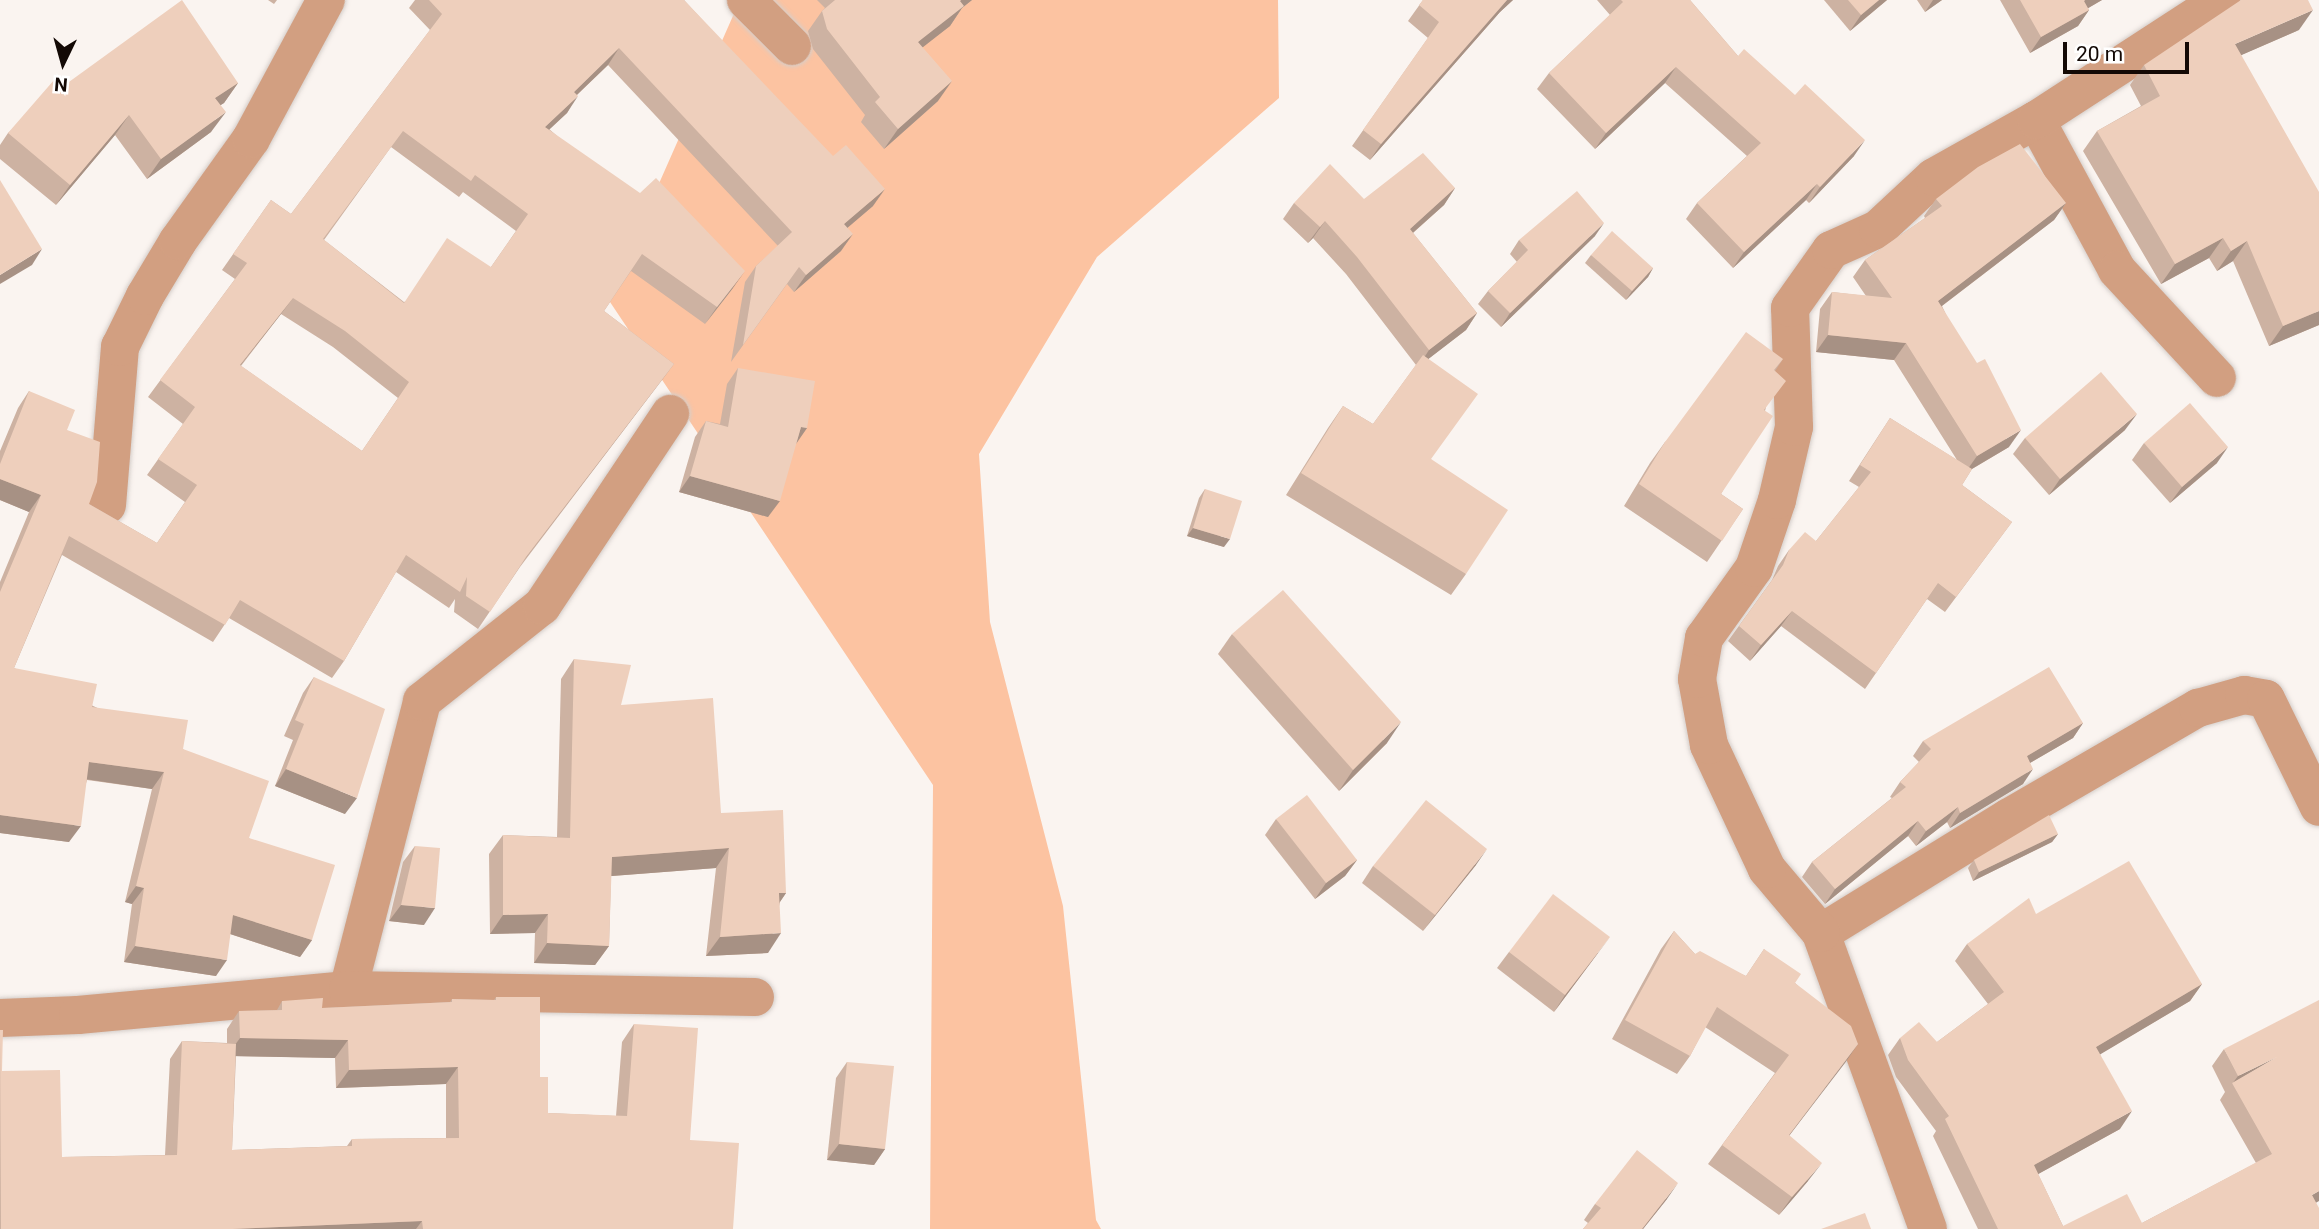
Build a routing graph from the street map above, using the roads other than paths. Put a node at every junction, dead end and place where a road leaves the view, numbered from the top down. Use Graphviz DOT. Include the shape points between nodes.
graph roads {
  1 [pos="326,0"];
  2 [pos="746,0"];
  3 [pos="2221,0"];
  4 [pos="792,46"];
  5 [pos="2036,120"];
  6 [pos="2217,378"];
  7 [pos="670,414"];
  8 [pos="107,505"];
  9 [pos="2319,807"];
  10 [pos="1821,933"];
  11 [pos="348,989"];
  12 [pos="755,997"];
  13 [pos="0,1018"];
  14 [pos="1928,1229"];
  1 -- 8 [label="street" via="251,139 178,241 120,347"];
  2 -- 4 [label="street"];
  3 -- 5 [label="street"];
  5 -- 6 [label="street" via="2117,270"];
  5 -- 10 [label="street" via="1934,177 1878,229 1831,250 1790,308 1794,427 1777,499 1754,568 1704,638 1697,679 1709,745 1767,869"];
  7 -- 11 [label="street" via="542,606 422,701"];
  9 -- 10 [label="street" via="2266,699 2244,695 2198,708"];
  10 -- 14 [label="street"];
  11 -- 12 [label="street"];
  11 -- 13 [label="street"];
}
